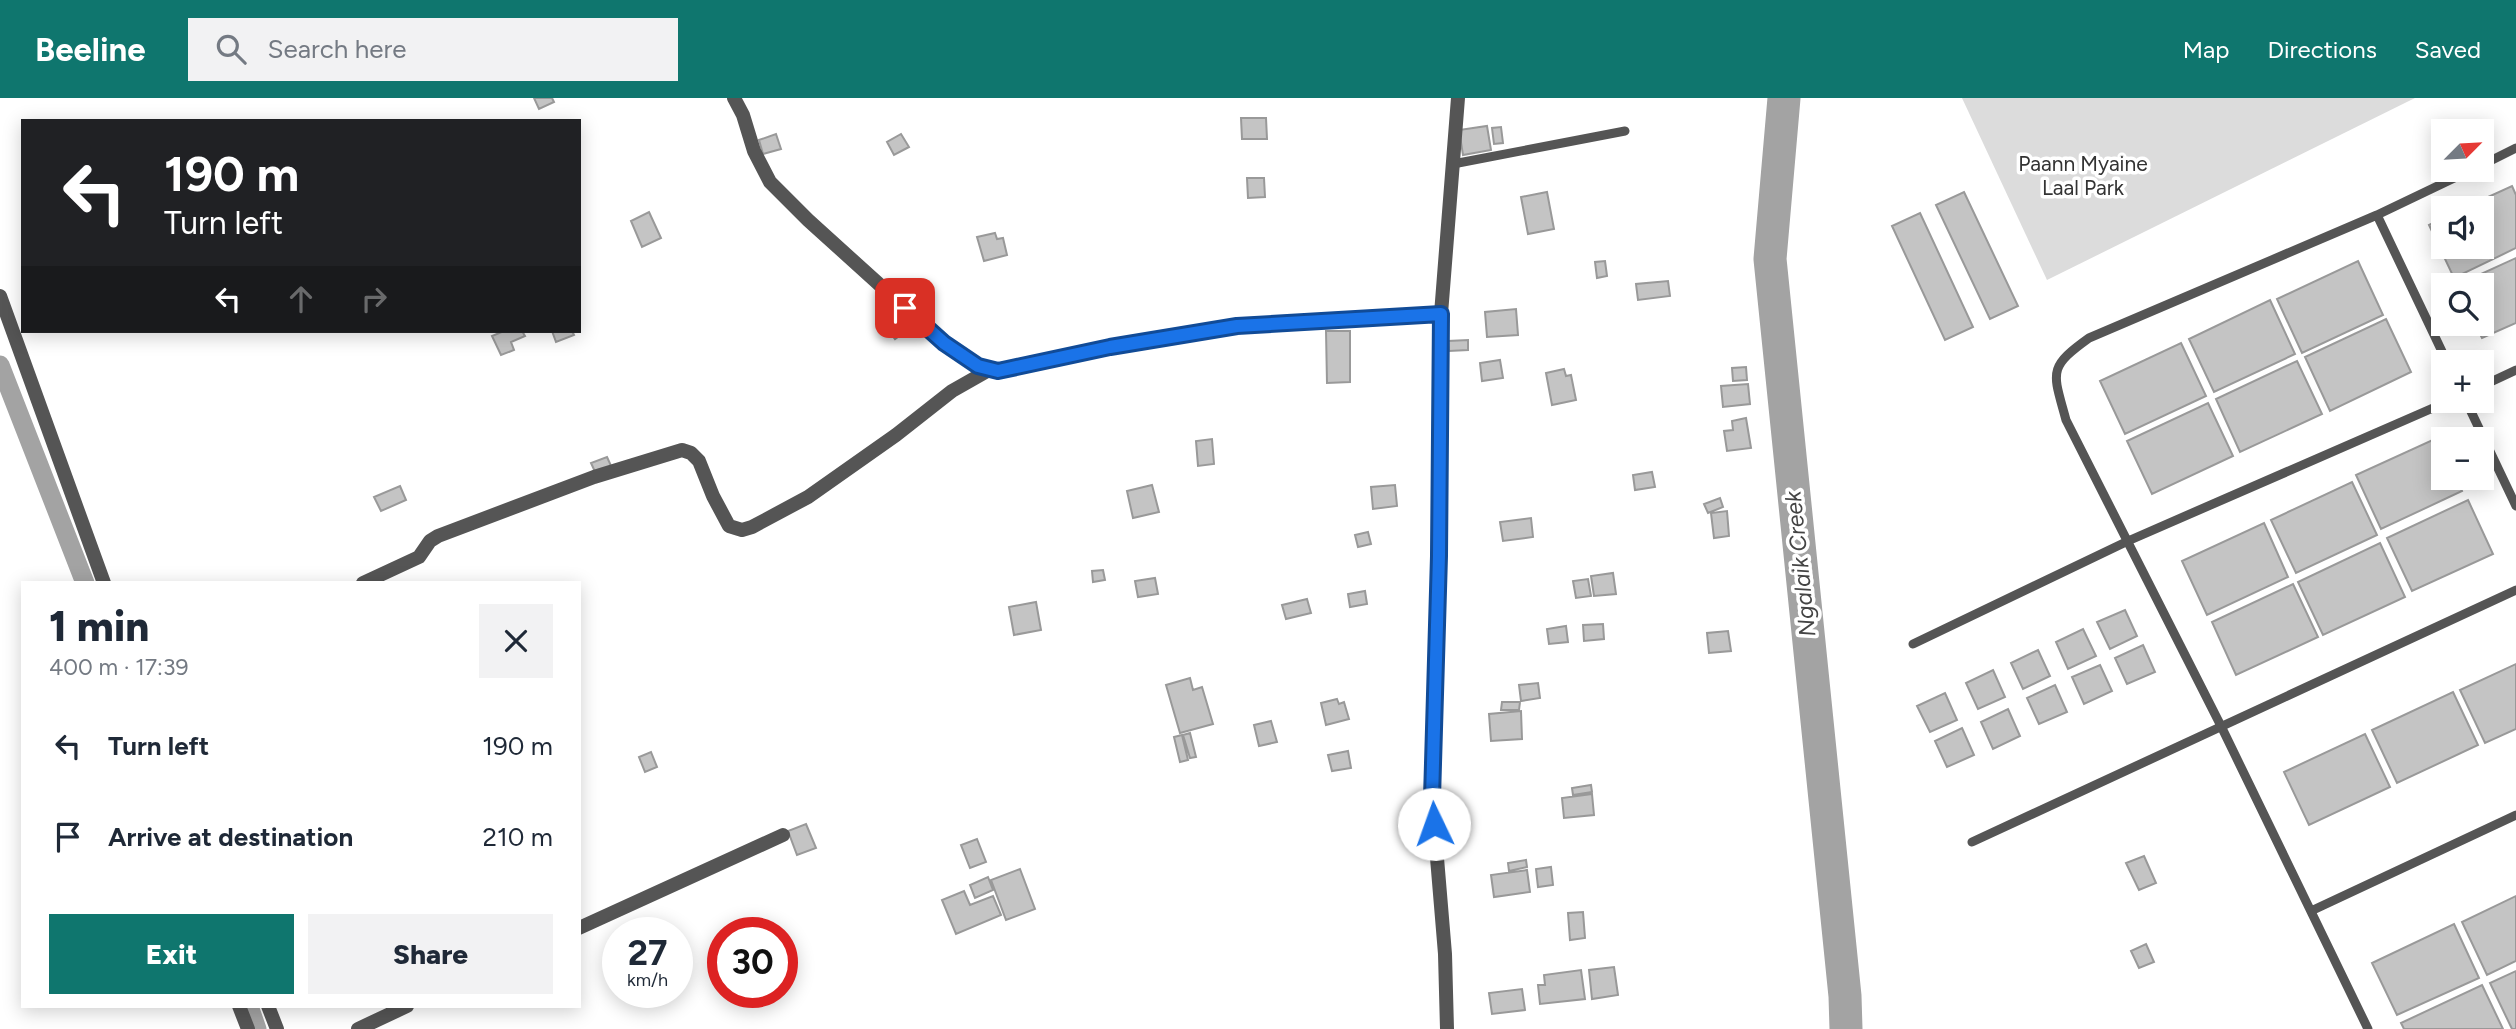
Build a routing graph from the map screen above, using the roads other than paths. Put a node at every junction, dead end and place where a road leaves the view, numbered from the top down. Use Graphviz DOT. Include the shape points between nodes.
graph roads {
  1 [pos="734,98"];
  2 [pos="1458,98"];
  3 [pos="1625,131"];
  4 [pos="2516,148"];
  5 [pos="2494,159"];
  6 [pos="1453,164"];
  7 [pos="2446,182"];
  8 [pos="2377,215"];
  9 [pos="0,296"];
  10 [pos="1441,314"];
  11 [pos="2441,350"];
  12 [pos="989,370"];
  13 [pos="2516,370"];
  14 [pos="2494,380"];
  15 [pos="2431,409"];
  16 [pos="2472,413"];
  17 [pos="2516,506"];
  18 [pos="2128,541"];
  19 [pos="103,581"];
  20 [pos="367,581"];
  21 [pos="2516,590"];
  22 [pos="1913,644"];
  23 [pos="2221,726"];
  24 [pos="2516,816"];
  25 [pos="783,835"];
  26 [pos="1972,842"];
  27 [pos="2311,911"];
  28 [pos="581,927"];
  29 [pos="240,1008"];
  30 [pos="269,1008"];
  31 [pos="403,1008"];
  32 [pos="248,1029"];
  33 [pos="277,1029"];
  34 [pos="358,1029"];
  35 [pos="1447,1029"];
  36 [pos="2368,1029"];
  1 -- 12 [label="street" via="770,182 944,343"];
  2 -- 6 [label="street"];
  3 -- 6 [label="lane"];
  4 -- 5 [label="lane"];
  6 -- 10 [label="street"];
  7 -- 8 [label="lane"];
  8 -- 11 [label="lane"];
  8 -- 18 [label="lane" via="2089,338 2057,365 2066,420"];
  9 -- 19 [label="street"];
  10 -- 12 [label="street" via="1237,326"];
  10 -- 35 [label="street" via="1432,798"];
  12 -- 20 [label="street" via="952,391 808,497 752,527 729,526 699,461 682,450 594,477 438,536 419,557"];
  13 -- 14 [label="lane"];
  15 -- 18 [label="lane"];
  16 -- 17 [label="lane"];
  18 -- 22 [label="lane"];
  18 -- 23 [label="lane"];
  21 -- 23 [label="lane"];
  23 -- 26 [label="lane"];
  23 -- 27 [label="lane"];
  24 -- 27 [label="lane"];
  25 -- 28 [label="street"];
  27 -- 36 [label="lane"];
  29 -- 32 [label="street"];
  30 -- 33 [label="street"];
  31 -- 34 [label="street"];
}
